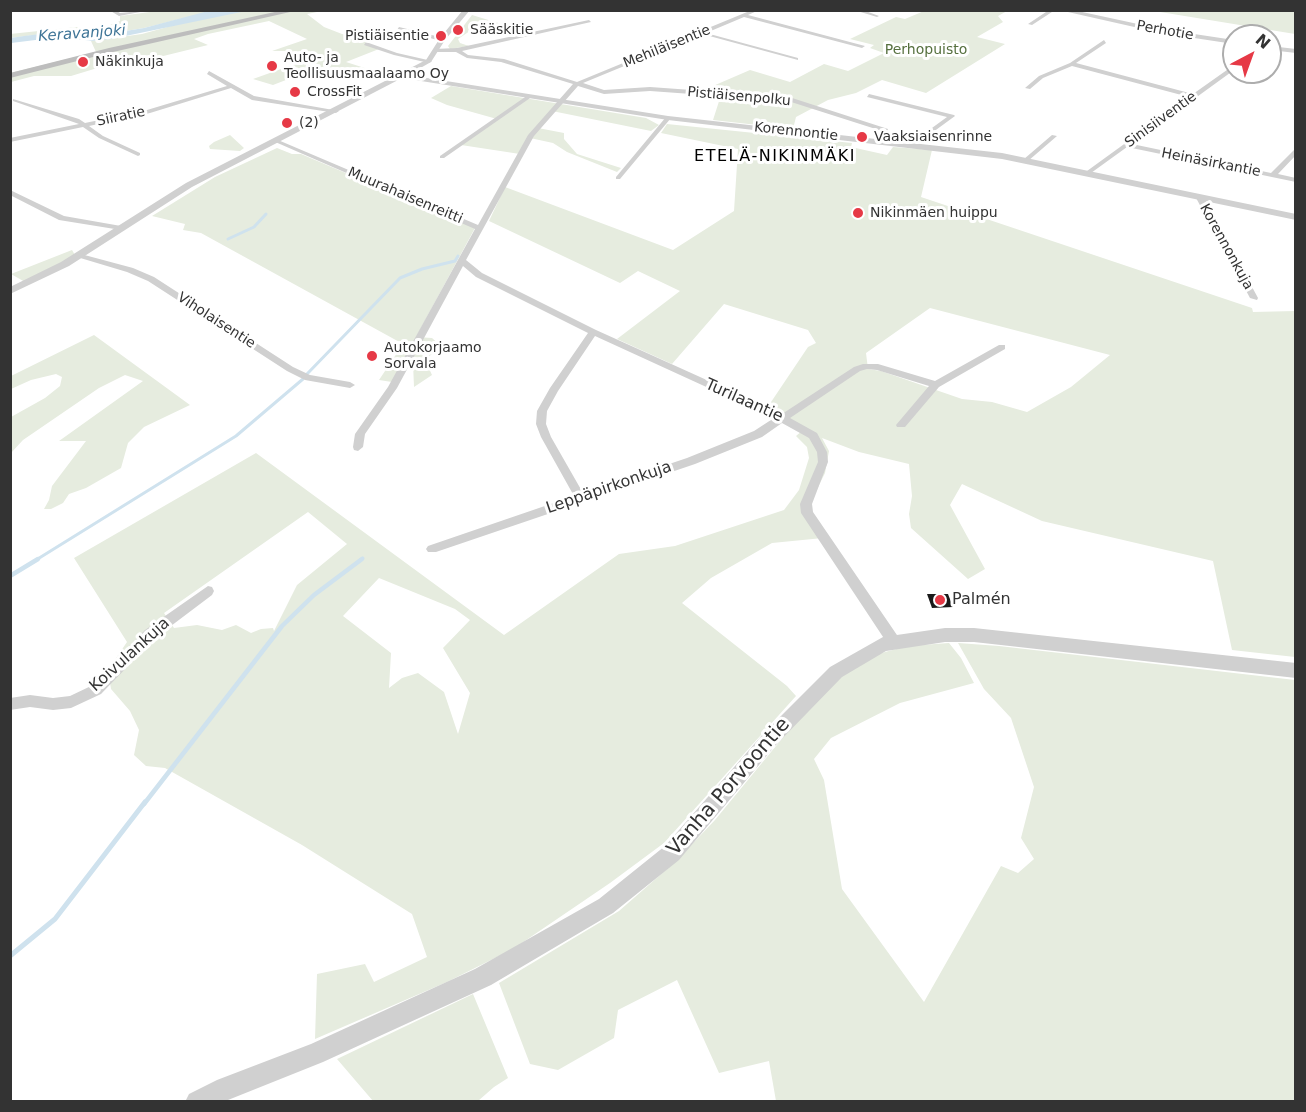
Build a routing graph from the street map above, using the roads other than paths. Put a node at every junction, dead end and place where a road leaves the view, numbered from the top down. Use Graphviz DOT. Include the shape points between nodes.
graph roads {
  1 [pos="111,10"];
  2 [pos="150,10"];
  3 [pos="296,10"];
  4 [pos="447,10"];
  5 [pos="757,10"];
  6 [pos="856,10"];
  7 [pos="1053,10"];
  8 [pos="1062,10"];
  9 [pos="466,11"];
  10 [pos="745,15"];
  11 [pos="877,16"];
  12 [pos="590,21"];
  13 [pos="1030,24"];
  14 [pos="399,29"];
  15 [pos="702,33"];
  16 [pos="442,39"];
  17 [pos="1222,40"];
  18 [pos="1104,42"];
  19 [pos="366,44"];
  20 [pos="862,46"];
  21 [pos="436,50"];
  22 [pos="457,50"];
  23 [pos="796,58"];
  24 [pos="429,60"];
  25 [pos="1072,64"];
  26 [pos="209,73"];
  27 [pos="10,76"];
  28 [pos="401,76"];
  29 [pos="1222,76"];
  30 [pos="576,84"];
  31 [pos="229,87"];
  32 [pos="1028,88"];
  33 [pos="530,96"];
  34 [pos="868,96"];
  35 [pos="1194,96"];
  36 [pos="15,100"];
  37 [pos="562,101"];
  38 [pos="336,111"];
  39 [pos="668,118"];
  40 [pos="86,124"];
  41 [pos="1054,136"];
  42 [pos="10,140"];
  43 [pos="276,141"];
  44 [pos="882,141"];
  45 [pos="912,145"];
  46 [pos="1126,145"];
  47 [pos="1296,150"];
  48 [pos="138,154"];
  49 [pos="442,157"];
  50 [pos="1026,160"];
  51 [pos="1089,172"];
  52 [pos="1272,176"];
  53 [pos="618,178"];
  54 [pos="1296,180"];
  55 [pos="10,192"];
  56 [pos="1199,196"];
  57 [pos="1296,217"];
  58 [pos="121,228"];
  59 [pos="479,228"];
  60 [pos="80,255"];
  61 [pos="462,261"];
  62 [pos="10,291"];
  63 [pos="1254,298"];
  64 [pos="593,332"];
  65 [pos="1002,347"];
  66 [pos="350,385"];
  67 [pos="936,385"];
  68 [pos="780,417"];
  69 [pos="901,425"];
  70 [pos="358,447"];
  71 [pos="580,497"];
  72 [pos="432,549"];
  73 [pos="208,591"];
  74 [pos="894,642"];
  75 [pos="1296,671"];
  76 [pos="10,704"];
  77 [pos="197,1101"];
  1 -- 2 [label="street" via="119,15"];
  3 -- 27 [label="main road"];
  4 -- 9 [label="street"];
  5 -- 10 [label="street, Mehiläisentie"];
  6 -- 11 [label="street"];
  7 -- 13 [label="street"];
  8 -- 17 [label="street, Perhotie"];
  9 -- 16 [label="street"];
  10 -- 15 [label="street, Mehiläisentie"];
  10 -- 20 [label="street"];
  12 -- 22 [label="street"];
  14 -- 16 [label="street"];
  15 -- 23 [label="street"];
  15 -- 30 [label="street, Mehiläisentie"];
  16 -- 21 [label="street"];
  18 -- 25 [label="street"];
  19 -- 24 [label="street"];
  21 -- 22 [label="street"];
  21 -- 24 [label="street"];
  22 -- 30 [label="street" via="467,56 502,60"];
  24 -- 28 [label="street"];
  25 -- 32 [label="street" via="1047,73"];
  25 -- 35 [label="street"];
  26 -- 31 [label="street"];
  28 -- 33 [label="street, Korennontie"];
  28 -- 38 [label="street"];
  29 -- 35 [label="street, Sinisiiventie"];
  30 -- 37 [label="street"];
  30 -- 44 [label="street, Pistiäisenpolku" via="604,92 650,89 789,99 886,129"];
  31 -- 38 [label="street" via="252,98"];
  31 -- 40 [label="street, Siiratie" via="152,111"];
  33 -- 37 [label="street, Korennontie"];
  33 -- 49 [label="street"];
  34 -- 45 [label="street" via="952,116"];
  35 -- 46 [label="street, Sinisiiventie"];
  36 -- 40 [label="street"];
  37 -- 39 [label="street, Korennontie"];
  37 -- 59 [label="street" via="531,135"];
  38 -- 43 [label="street"];
  39 -- 44 [label="street, Korennontie"];
  39 -- 53 [label="street"];
  40 -- 42 [label="street, Siiratie"];
  40 -- 48 [label="street" via="101,137"];
  41 -- 50 [label="street"];
  43 -- 58 [label="street" via="172,195"];
  43 -- 59 [label="street, Muurahaisenreitti"];
  44 -- 45 [label="street, Korennontie"];
  45 -- 50 [label="street, Korennontie"];
  46 -- 51 [label="street, Sinisiiventie"];
  46 -- 52 [label="street, Heinäsirkantie"];
  47 -- 52 [label="street"];
  50 -- 51 [label="street, Korennontie"];
  51 -- 56 [label="street, Korennontie"];
  52 -- 54 [label="street, Heinäsirkantie"];
  55 -- 58 [label="street" via="62,218"];
  56 -- 57 [label="street, Korennontie"];
  56 -- 63 [label="street, Korennonkuja"];
  58 -- 60 [label="street"];
  59 -- 61 [label="street, Muurahaisenreitti"];
  60 -- 62 [label="street"];
  60 -- 66 [label="street, Viholaisentie" via="146,276 308,378"];
  61 -- 64 [label="street, Turilaantie" via="476,274"];
  61 -- 70 [label="street, Muurahaisenreitti" via="392,388 360,434"];
  64 -- 68 [label="street, Turilaantie"];
  64 -- 71 [label="street" via="542,411 546,437"];
  65 -- 67 [label="street"];
  67 -- 68 [label="street, Leppäpirkonkuja" via="866,366"];
  67 -- 69 [label="street"];
  68 -- 71 [label="street, Leppäpirkonkuja" via="758,434 691,461"];
  68 -- 74 [label="street, Turilaantie" via="813,436 822,452 823,462 806,504 807,513"];
  71 -- 72 [label="street, Leppäpirkonkuja"];
  73 -- 76 [label="street, Koivulankuja" via="150,634 96,690 71,702"];
  74 -- 75 [label="street, Vanha Porvoontie" via="974,635"];
  74 -- 77 [label="street, Vanha Porvoontie" via="861,655 836,672 769,740 672,853 606,906 483,977 315,1054"];
}
